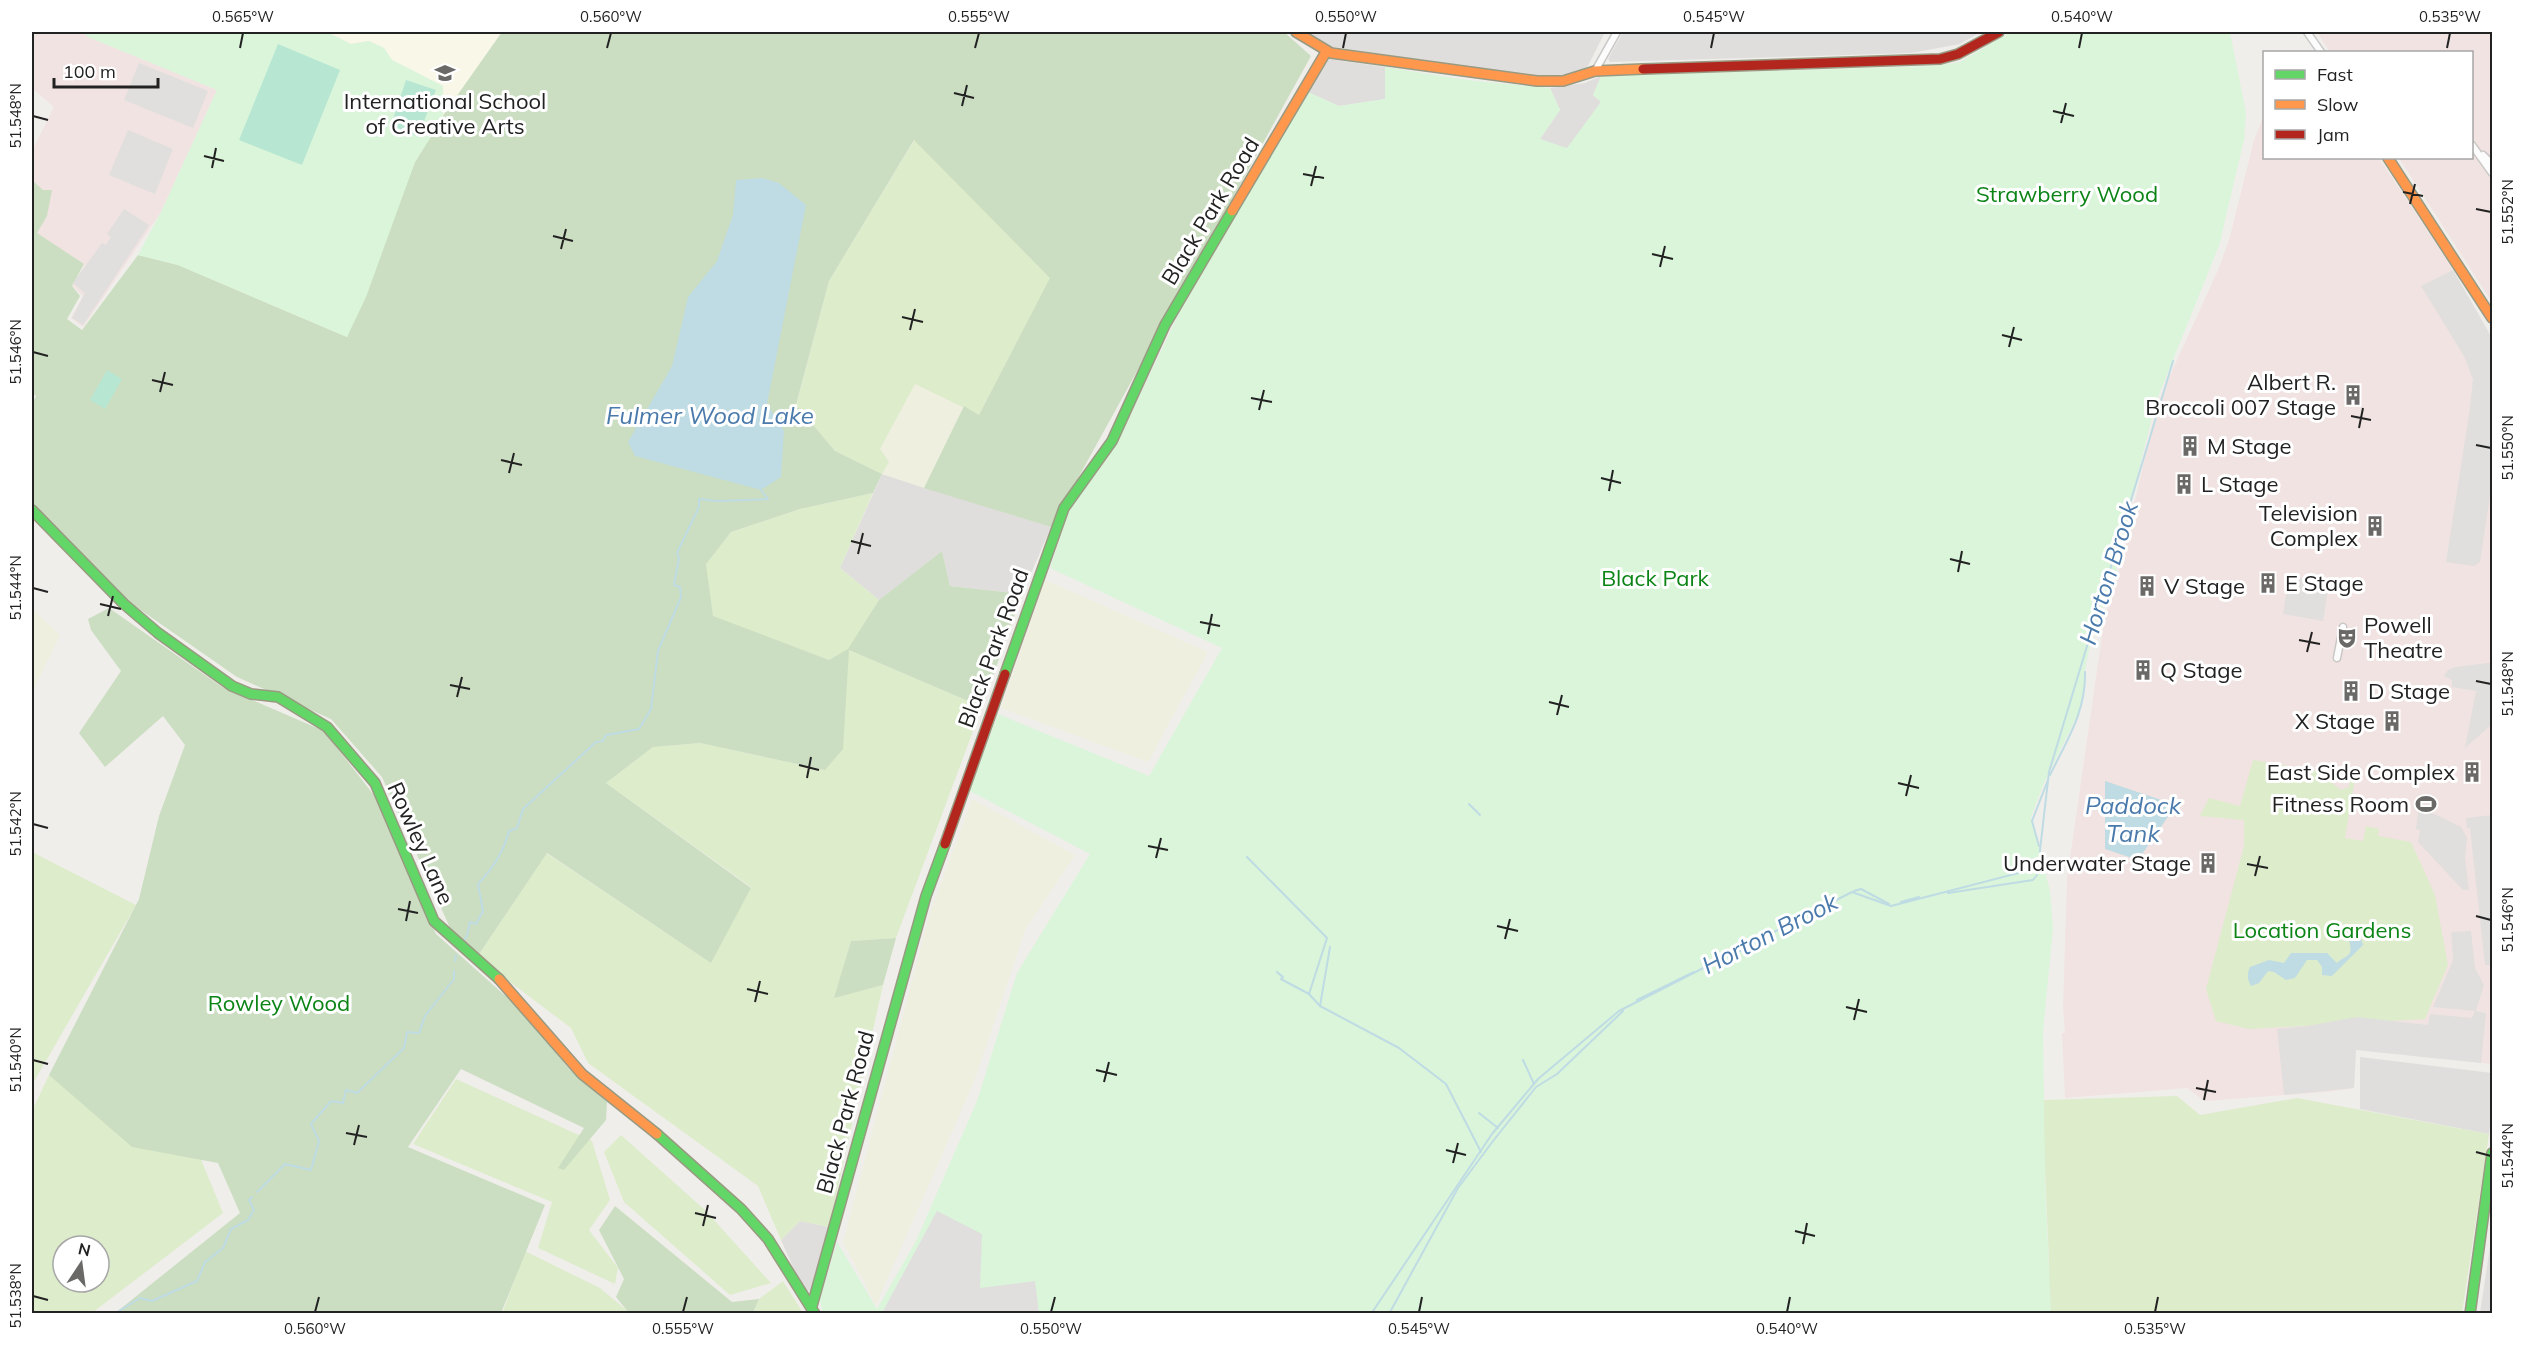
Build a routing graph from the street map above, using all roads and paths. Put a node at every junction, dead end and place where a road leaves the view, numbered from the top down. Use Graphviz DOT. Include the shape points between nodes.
graph roads {
  1 [pos="1296,32"];
  2 [pos="1617,32"];
  3 [pos="1999,32"];
  4 [pos="2307,32"];
  5 [pos="2320,51"];
  6 [pos="1326,52"];
  7 [pos="1595,71"];
  8 [pos="2473,146"];
  9 [pos="2473,146"];
  10 [pos="2389,159"];
  11 [pos="2493,164"];
  12 [pos="2493,172"];
  13 [pos="2493,318"];
  14 [pos="32,510"];
  15 [pos="2343,627"];
  16 [pos="2337,658"];
  17 [pos="2493,1153"];
  18 [pos="813,1310"];
  19 [pos="2470,1314"];
  1 -- 6 [label="street"];
  2 -- 7 [label="street"];
  3 -- 7 [label="street" via="1958,54 1940,58"];
  4 -- 5 [label="street"];
  6 -- 7 [label="street" via="1537,81 1563,81"];
  6 -- 18 [label="street, Black Park Road" via="1165,325 1112,441 1064,508 926,896"];
  8 -- 12 [label="street"];
  9 -- 11 [label="street"];
  10 -- 13 [label="street"];
  14 -- 18 [label="street, Rowley Lane" via="124,604 167,639 232,686 251,694 278,697 327,727 375,783 434,921 509,989 582,1074 679,1151 741,1209 768,1239"];
  15 -- 16 [label="street"];
  17 -- 19 [label="street"];
}
